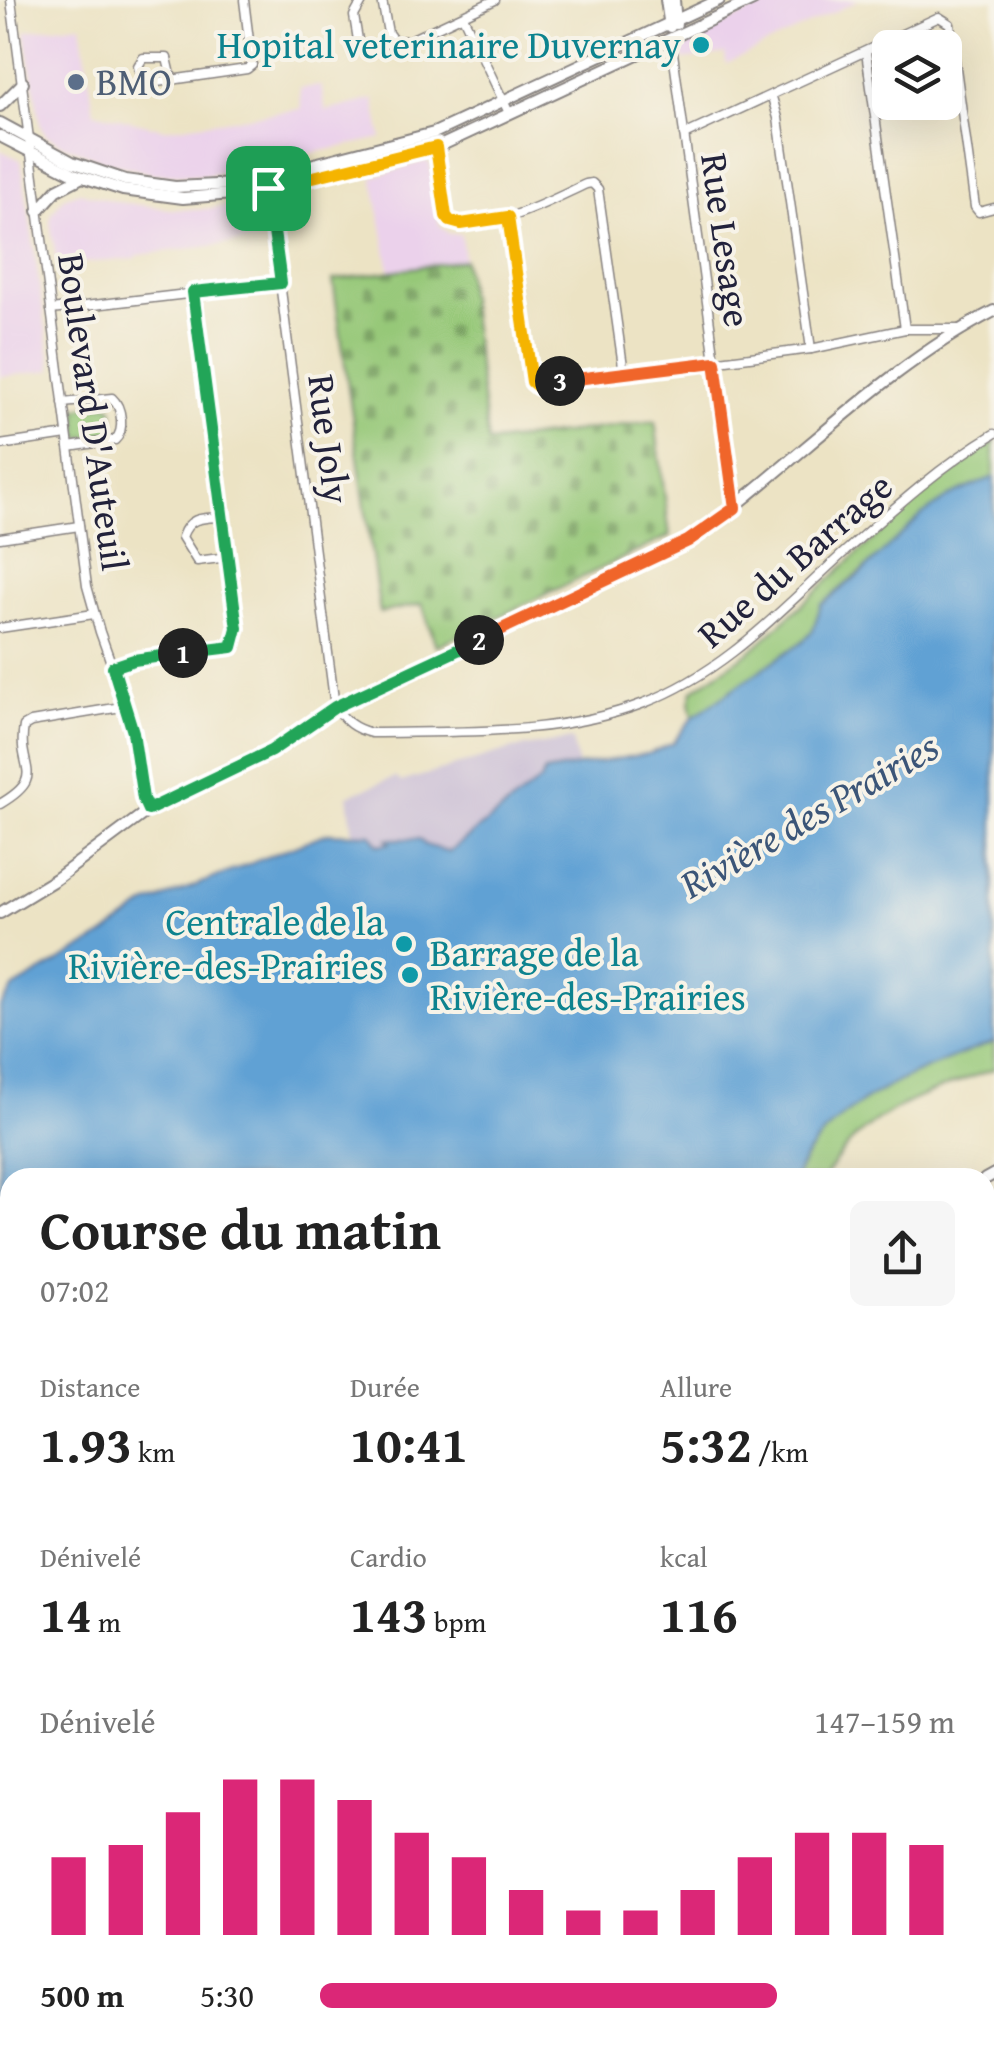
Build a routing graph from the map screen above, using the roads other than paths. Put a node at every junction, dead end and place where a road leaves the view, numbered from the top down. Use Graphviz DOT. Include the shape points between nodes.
graph roads {
  1 [pos="11,0"];
  2 [pos="244,0"];
  3 [pos="363,0"];
  4 [pos="382,0"];
  5 [pos="495,0"];
  6 [pos="666,0"];
  7 [pos="674,0"];
  8 [pos="719,0"];
  9 [pos="753,0"];
  10 [pos="0,15"];
  11 [pos="14,15"];
  12 [pos="463,16"];
  13 [pos="673,22"];
  14 [pos="672,38"];
  15 [pos="393,40"];
  16 [pos="866,52"];
  17 [pos="172,79"];
  18 [pos="22,83"];
  19 [pos="772,96"];
  20 [pos="503,101"];
  21 [pos="0,106"];
  22 [pos="509,113"];
  23 [pos="0,123"];
  24 [pos="684,135"];
  25 [pos="0,136"];
  26 [pos="30,139"];
  27 [pos="436,147"];
  28 [pos="31,152"];
  29 [pos="82,177"];
  30 [pos="267,183"];
  31 [pos="994,208"];
  32 [pos="38,211"];
  33 [pos="508,217"];
  34 [pos="281,283"];
  35 [pos="193,292"];
  36 [pos="51,310"];
  37 [pos="994,312"];
  38 [pos="904,329"];
  39 [pos="960,329"];
  40 [pos="811,349"];
  41 [pos="715,362"];
  42 [pos="624,372"];
  43 [pos="63,403"];
  44 [pos="994,434"];
  45 [pos="67,436"];
  46 [pos="0,445"];
  47 [pos="69,447"];
  48 [pos="735,508"];
  49 [pos="223,517"];
  50 [pos="79,526"];
  51 [pos="0,538"];
  52 [pos="228,557"];
  53 [pos="94,614"];
  54 [pos="0,628"];
  55 [pos="113,667"];
  56 [pos="126,706"];
  57 [pos="335,707"];
  58 [pos="0,804"];
  59 [pos="148,810"];
  60 [pos="0,913"];
  1 -- 11 [label="street, Boulevard D'Auteuil"];
  2 -- 17 [label="street" via="252,65"];
  3 -- 15 [label="street" via="354,16 359,46"];
  4 -- 15 [label="street"];
  5 -- 12 [label="street"];
  6 -- 13 [label="street"];
  7 -- 13 [label="street"];
  8 -- 13 [label="street"];
  9 -- 14 [label="street"];
  10 -- 11 [label="street"];
  11 -- 18 [label="street, Boulevard D'Auteuil"];
  12 -- 15 [label="street" via="408,41"];
  12 -- 20 [label="street"];
  13 -- 14 [label="street"];
  13 -- 20 [label="street"];
  14 -- 22 [label="street"];
  14 -- 24 [label="street, Rue Lesage"];
  16 -- 19 [label="street"];
  16 -- 31 [label="street" via="946,18 975,207"];
  16 -- 38 [label="street"];
  17 -- 17 [label="street" via="167,58 143,58 138,66 158,82"];
  18 -- 21 [label="street"];
  18 -- 26 [label="street, Boulevard D'Auteuil"];
  19 -- 24 [label="street"];
  19 -- 40 [label="street"];
  20 -- 22 [label="street"];
  20 -- 30 [label="street" via="427,135"];
  22 -- 27 [label="street"];
  23 -- 26 [label="street"];
  24 -- 41 [label="street, Rue Lesage"];
  25 -- 28 [label="street"];
  26 -- 28 [label="street, Boulevard D'Auteuil"];
  26 -- 30 [label="street" via="84,168 142,184"];
  27 -- 30 [label="street"];
  27 -- 33 [label="street" via="450,221"];
  28 -- 29 [label="street"];
  28 -- 32 [label="street, Boulevard D'Auteuil"];
  29 -- 30 [label="street" via="176,198 221,196"];
  29 -- 32 [label="street"];
  30 -- 34 [label="street, Rue Joly"];
  32 -- 36 [label="street, Boulevard D'Auteuil"];
  33 -- 42 [label="street" via="532,382 538,387"];
  33 -- 42 [label="street" via="592,183 598,189"];
  34 -- 35 [label="street"];
  34 -- 57 [label="street, Rue Joly"];
  35 -- 36 [label="street"];
  35 -- 49 [label="street"];
  36 -- 43 [label="street, Boulevard D'Auteuil"];
  37 -- 39 [label="street"];
  38 -- 39 [label="street"];
  38 -- 40 [label="street"];
  39 -- 48 [label="street" via="822,431"];
  40 -- 41 [label="street"];
  41 -- 42 [label="street"];
  41 -- 48 [label="street, Rue Lesage"];
  43 -- 45 [label="street, Boulevard D'Auteuil"];
  43 -- 47 [label="street" via="108,397 118,406 117,439"];
  44 -- 57 [label="street, Rue du Barrage" via="850,547 754,637 707,672 641,704 562,723 371,734 346,722"];
  45 -- 46 [label="street"];
  45 -- 47 [label="street, Boulevard D'Auteuil"];
  47 -- 50 [label="street, Boulevard D'Auteuil"];
  48 -- 57 [label="street" via="688,541"];
  49 -- 52 [label="street"];
  49 -- 52 [label="street" via="196,519 182,537 197,561"];
  50 -- 51 [label="street"];
  50 -- 53 [label="street, Boulevard D'Auteuil"];
  52 -- 55 [label="street" via="237,628 232,647"];
  53 -- 54 [label="street"];
  53 -- 55 [label="street, Boulevard D'Auteuil"];
  55 -- 56 [label="street, Boulevard D'Auteuil"];
  56 -- 58 [label="street" via="24,726 28,780 23,791"];
  56 -- 59 [label="street, Boulevard D'Auteuil"];
  57 -- 59 [label="street" via="271,751"];
  59 -- 60 [label="street"];
}
